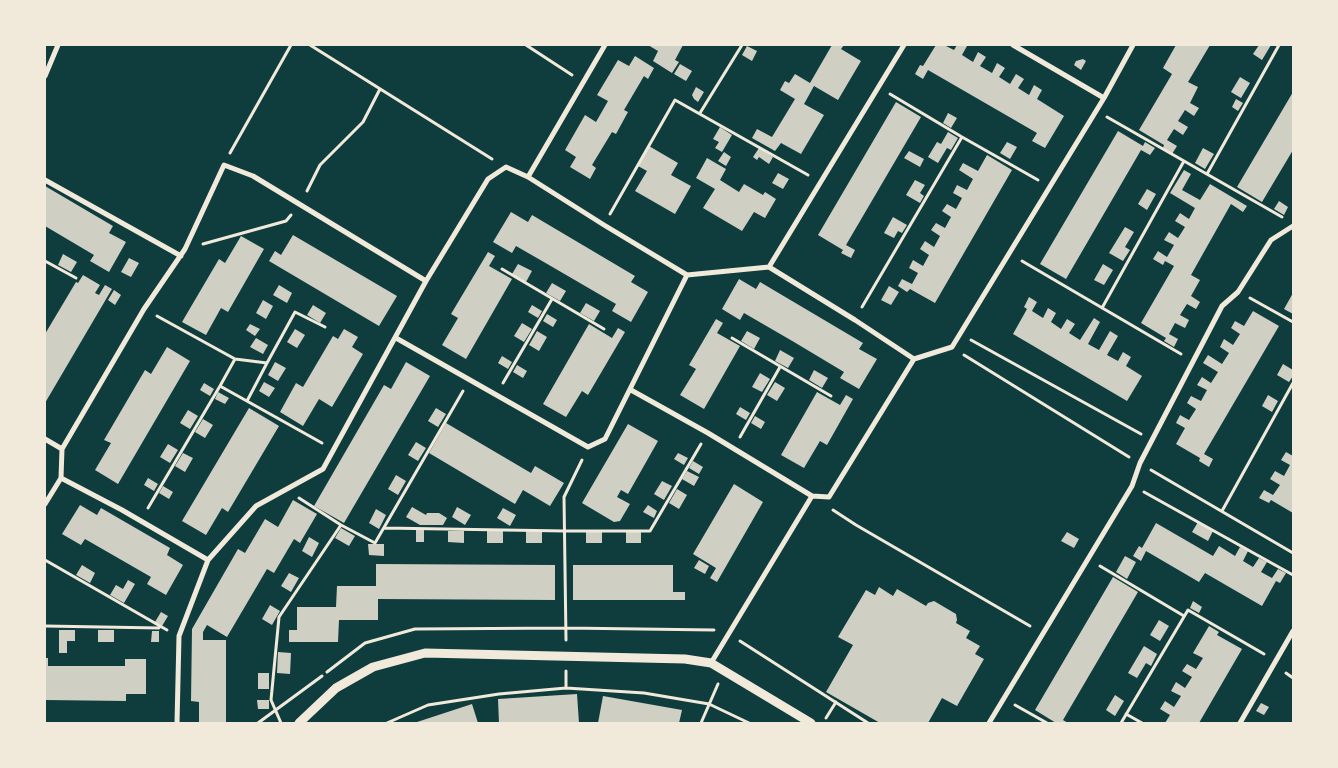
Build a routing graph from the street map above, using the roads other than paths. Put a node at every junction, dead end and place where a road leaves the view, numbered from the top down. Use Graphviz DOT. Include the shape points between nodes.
graph roads {
  1 [pos="58,45"];
  2 [pos="605,45"];
  3 [pos="904,45"];
  4 [pos="1013,45"];
  5 [pos="1133,45"];
  6 [pos="45,76"];
  7 [pos="1104,98"];
  8 [pos="528,177"];
  9 [pos="45,180"];
  10 [pos="1293,226"];
  11 [pos="181,256"];
  12 [pos="770,267"];
  13 [pos="687,275"];
  14 [pos="426,281"];
  15 [pos="396,338"];
  16 [pos="914,359"];
  17 [pos="631,390"];
  18 [pos="45,439"];
  19 [pos="62,449"];
  20 [pos="61,478"];
  21 [pos="812,496"];
  22 [pos="45,504"];
  23 [pos="208,560"];
  24 [pos="1293,631"];
  25 [pos="711,663"];
  26 [pos="177,723"];
  27 [pos="299,723"];
  28 [pos="812,723"];
  29 [pos="989,723"];
  30 [pos="1240,723"];
  1 -- 6 [label="street"];
  2 -- 8 [label="street"];
  3 -- 12 [label="street"];
  4 -- 7 [label="street"];
  5 -- 7 [label="street"];
  7 -- 16 [label="street" via="952,347"];
  8 -- 13 [label="street"];
  8 -- 14 [label="street" via="506,167 488,179"];
  9 -- 11 [label="street"];
  10 -- 29 [label="street" via="1271,240 1238,292 1222,306 1152,440 1132,486"];
  11 -- 14 [label="street" via="224,165 253,176"];
  11 -- 19 [label="street" via="144,309"];
  12 -- 13 [label="street"];
  12 -- 16 [label="street"];
  13 -- 17 [label="street"];
  14 -- 15 [label="street"];
  15 -- 17 [label="street" via="588,447 605,439"];
  15 -- 23 [label="street" via="323,469 256,506"];
  16 -- 21 [label="street" via="829,497"];
  17 -- 21 [label="street"];
  18 -- 19 [label="street"];
  19 -- 20 [label="street"];
  20 -- 22 [label="street"];
  20 -- 23 [label="street"];
  21 -- 25 [label="street"];
  23 -- 26 [label="street" via="179,636"];
  24 -- 30 [label="street"];
  25 -- 27 [label="street" via="685,659 425,653 373,667 336,688"];
  25 -- 28 [label="street"];
}
